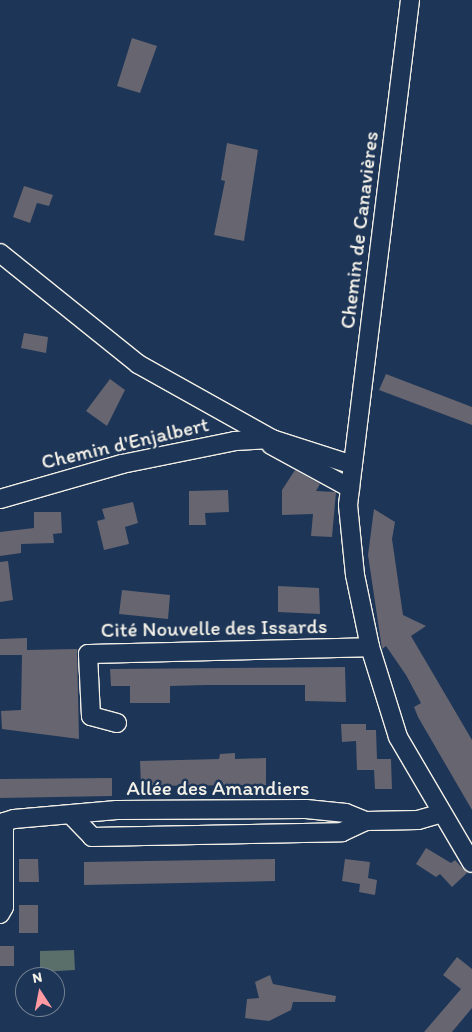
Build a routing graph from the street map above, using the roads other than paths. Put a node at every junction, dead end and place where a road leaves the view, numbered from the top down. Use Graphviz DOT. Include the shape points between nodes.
graph roads {
  1 [pos="410,0"];
  2 [pos="0,253"];
  3 [pos="267,440"];
  4 [pos="353,465"];
  5 [pos="350,488"];
  6 [pos="0,499"];
  7 [pos="370,647"];
  8 [pos="117,723"];
  9 [pos="306,809"];
  10 [pos="442,813"];
  11 [pos="72,816"];
  12 [pos="366,821"];
  13 [pos="1,832"];
  14 [pos="309,833"];
  15 [pos="472,863"];
  16 [pos="0,914"];
  1 -- 4 [label="street, Chemin de Canavières"];
  2 -- 3 [label="street" via="138,364"];
  3 -- 4 [label="street, Chemin d'Enjalbert"];
  3 -- 5 [label="street"];
  3 -- 6 [label="street, Chemin d'Enjalbert" via="210,445 122,464"];
  4 -- 5 [label="street, Chemin de Canavières"];
  5 -- 7 [label="street, Chemin de Canavières" via="354,575"];
  7 -- 8 [label="street, Cité Nouvelle des Issards" via="88,654 91,716"];
  7 -- 10 [label="street, Chemin de Canavières" via="398,737"];
  9 -- 11 [label="street, Allée des Amandiers" via="117,810"];
  9 -- 12 [label="street, Allée des Amandiers" via="346,813"];
  9 -- 14 [label="street"];
  10 -- 12 [label="street, Allée des Amandiers" via="418,820"];
  10 -- 15 [label="street, Chemin de Canavières"];
  11 -- 13 [label="street, Allée des Amandiers" via="14,819 4,822"];
  11 -- 14 [label="street" via="92,837"];
  12 -- 14 [label="street" via="342,832"];
  13 -- 16 [label="street, Allée des Amandiers" via="4,907"];
}
